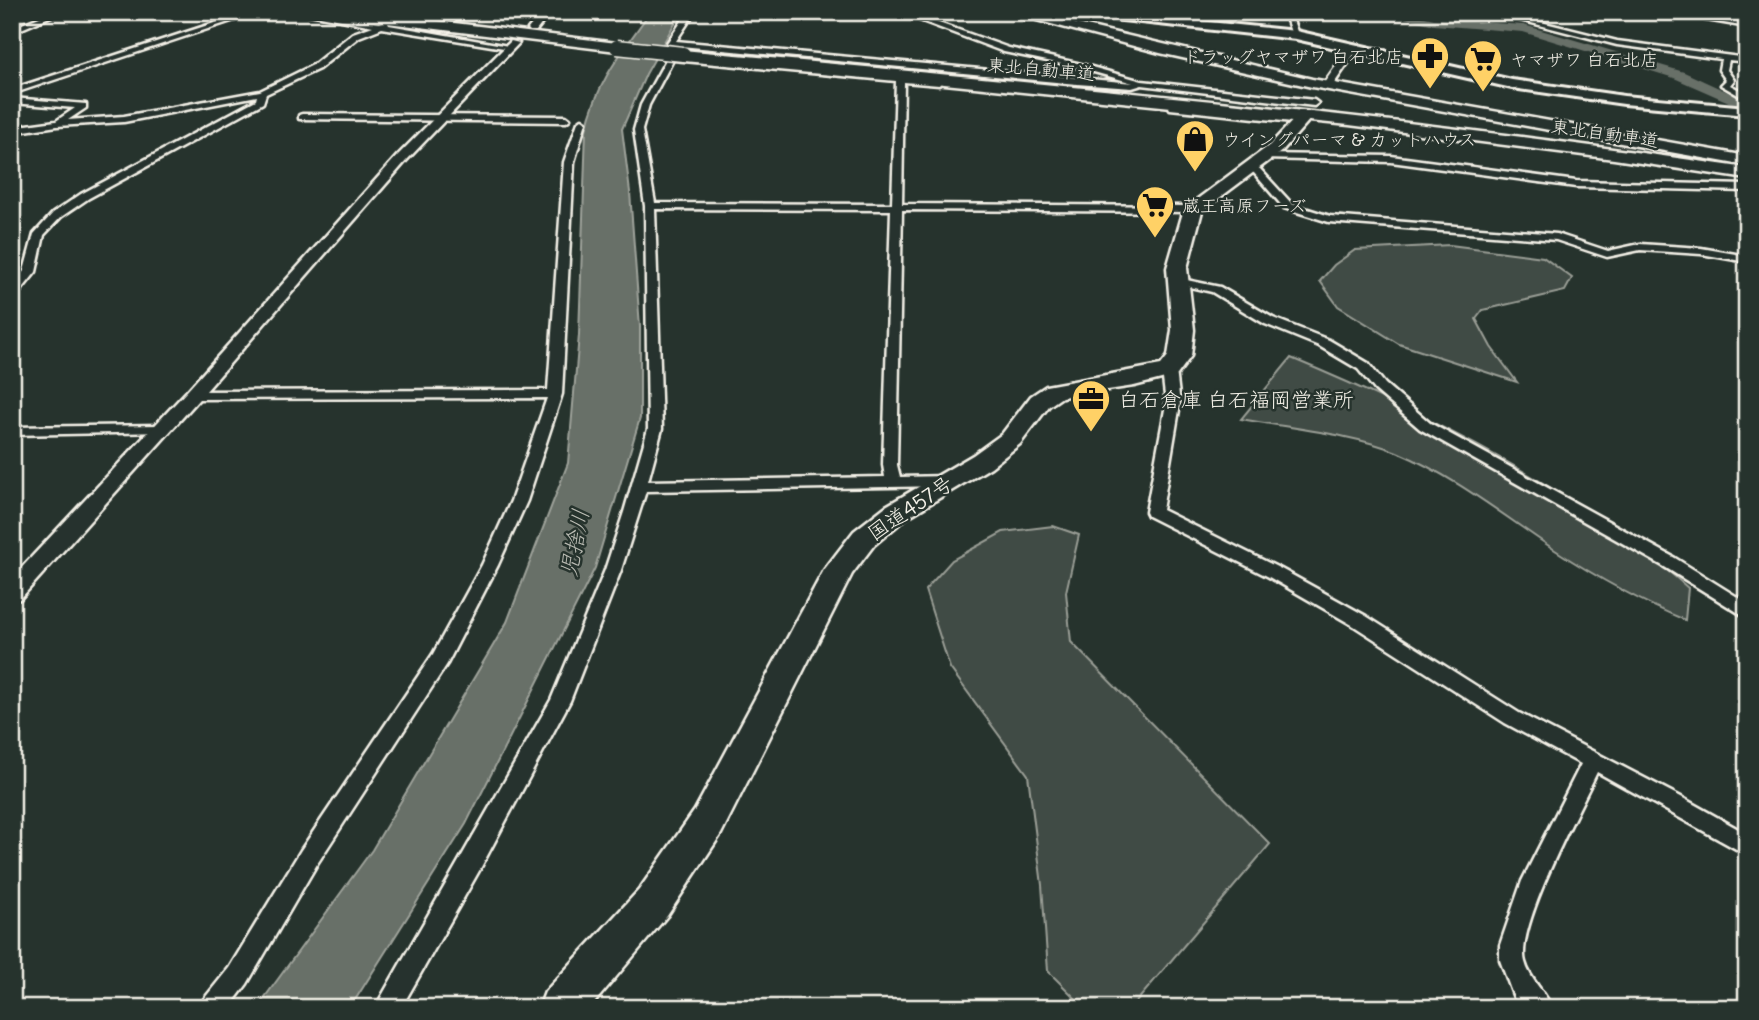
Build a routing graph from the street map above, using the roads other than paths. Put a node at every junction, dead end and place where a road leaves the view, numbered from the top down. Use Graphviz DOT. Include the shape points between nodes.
graph roads {
  1 [pos="58,12"];
  2 [pos="256,12"];
  3 [pos="302,12"];
  4 [pos="330,12"];
  5 [pos="361,12"];
  6 [pos="446,12"];
  7 [pos="547,12"];
  8 [pos="692,12"];
  9 [pos="901,12"];
  10 [pos="1012,12"];
  11 [pos="1076,12"];
  12 [pos="1287,12"];
  13 [pos="1492,12"];
  14 [pos="1663,12"];
  15 [pos="1034,14"];
  16 [pos="415,17"];
  17 [pos="383,24"];
  18 [pos="1747,25"];
  19 [pos="533,29"];
  20 [pos="12,31"];
  21 [pos="1296,35"];
  22 [pos="512,45"];
  23 [pos="620,45"];
  24 [pos="1354,47"];
  25 [pos="680,52"];
  26 [pos="1726,58"];
  27 [pos="1747,60"];
  28 [pos="900,80"];
  29 [pos="1141,83"];
  30 [pos="1328,84"];
  31 [pos="12,92"];
  32 [pos="261,93"];
  33 [pos="1747,98"];
  34 [pos="12,100"];
  35 [pos="1747,111"];
  36 [pos="1308,112"];
  37 [pos="302,117"];
  38 [pos="440,119"];
  39 [pos="566,119"];
  40 [pos="582,122"];
  41 [pos="57,123"];
  42 [pos="12,130"];
  43 [pos="1747,159"];
  44 [pos="1257,162"];
  45 [pos="1747,169"];
  46 [pos="1747,174"];
  47 [pos="1747,188"];
  48 [pos="650,205"];
  49 [pos="896,206"];
  50 [pos="1194,209"];
  51 [pos="1747,258"];
  52 [pos="1177,281"];
  53 [pos="12,293"];
  54 [pos="1169,370"];
  55 [pos="555,394"];
  56 [pos="193,396"];
  57 [pos="162,429"];
  58 [pos="12,431"];
  59 [pos="950,481"];
  60 [pos="893,482"];
  61 [pos="639,486"];
  62 [pos="12,593"];
  63 [pos="1747,612"];
  64 [pos="1592,762"];
  65 [pos="1747,845"];
  66 [pos="213,1008"];
  67 [pos="387,1008"];
  68 [pos="561,1008"];
  69 [pos="1540,1008"];
  1 -- 20 [label="street"];
  2 -- 31 [label="street"];
  3 -- 17 [label="street"];
  4 -- 23 [label="highway, 東北自動車道"];
  5 -- 23 [label="highway, 東北自動車道"];
  6 -- 16 [label="street"];
  7 -- 19 [label="street"];
  8 -- 25 [label="street" via="671,43"];
  9 -- 29 [label="street" via="1007,50"];
  10 -- 15 [label="highway"];
  11 -- 21 [label="main road"];
  12 -- 21 [label="street"];
  13 -- 26 [label="street" via="1617,43"];
  14 -- 18 [label="street"];
  15 -- 30 [label="highway" via="1185,55"];
  17 -- 22 [label="street"];
  17 -- 32 [label="street" via="356,35 316,67"];
  21 -- 24 [label="main road"];
  22 -- 38 [label="street"];
  23 -- 25 [label="highway, 東北自動車道, bridge"];
  24 -- 30 [label="street"];
  24 -- 35 [label="main road" via="1512,84"];
  25 -- 28 [label="street"];
  25 -- 29 [label="street" via="1132,86"];
  25 -- 45 [label="highway, 東北自動車道" via="1378,117"];
  25 -- 46 [label="highway, 東北自動車道" via="1340,118"];
  25 -- 48 [label="street" via="666,63 638,130"];
  26 -- 27 [label="street"];
  26 -- 33 [label="street" via="1723,70 1730,80 1725,85"];
  28 -- 36 [label="street"];
  28 -- 49 [label="street"];
  29 -- 36 [label="street"];
  30 -- 36 [label="highway"];
  30 -- 43 [label="highway" via="1549,128"];
  32 -- 41 [label="street" via="124,119"];
  32 -- 53 [label="street" via="260,101 57,215 39,234 30,272"];
  34 -- 41 [label="street" via="83,106"];
  36 -- 44 [label="highway"];
  37 -- 38 [label="street"];
  38 -- 39 [label="street"];
  38 -- 56 [label="street"];
  40 -- 55 [label="street" via="569,162"];
  41 -- 42 [label="street"];
  44 -- 47 [label="street" via="1391,159 1576,184"];
  44 -- 50 [label="highway"];
  44 -- 51 [label="street" via="1257,171 1288,206 1329,219 1557,237 1607,254 1640,247"];
  48 -- 49 [label="street"];
  48 -- 61 [label="street" via="655,429"];
  49 -- 50 [label="street"];
  49 -- 60 [label="street"];
  50 -- 52 [label="highway"];
  52 -- 54 [label="highway" via="1183,330 1180,356"];
  52 -- 63 [label="street" via="1216,289 1269,321 1324,343 1363,366 1425,426 1669,562"];
  54 -- 59 [label="highway, 国道457号" via="1055,391 1040,401 1011,439"];
  54 -- 64 [label="street" via="1173,404 1154,512 1360,621 1512,718"];
  55 -- 56 [label="street"];
  55 -- 66 [label="street" via="519,502 440,659 238,976"];
  56 -- 57 [label="street"];
  57 -- 58 [label="street"];
  57 -- 62 [label="street"];
  59 -- 60 [label="street"];
  59 -- 68 [label="highway, 国道457号" via="864,538 839,570 708,822 653,903"];
  60 -- 61 [label="street"];
  61 -- 67 [label="street" via="561,701"];
  64 -- 65 [label="street"];
  64 -- 69 [label="street" via="1533,881 1512,945 1512,960 1524,989"];
}
